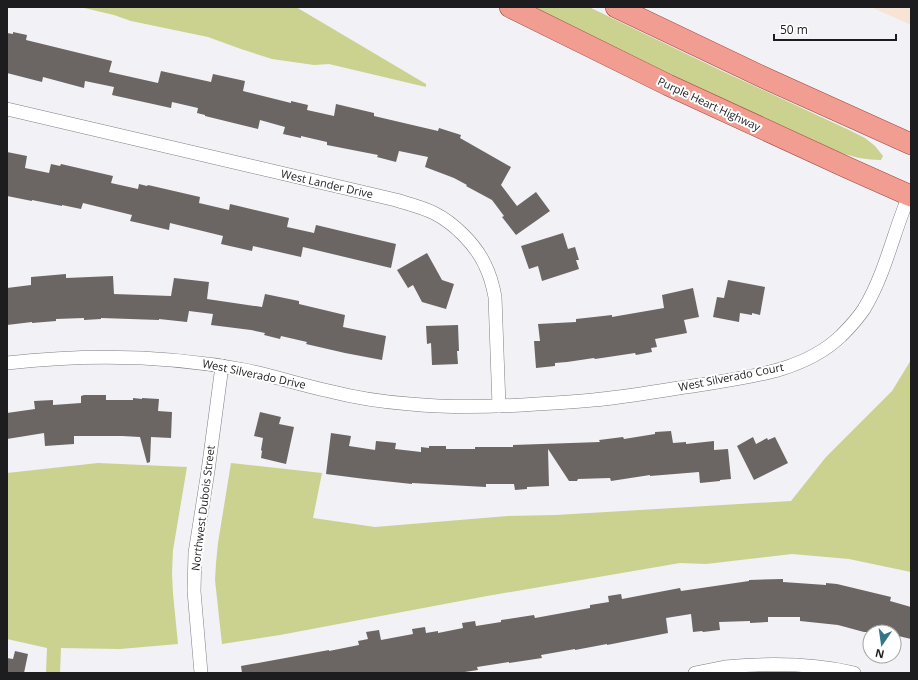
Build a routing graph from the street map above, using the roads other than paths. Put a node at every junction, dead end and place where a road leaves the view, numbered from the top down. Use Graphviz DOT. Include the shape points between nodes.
graph roads {
  1 [pos="510,7"];
  2 [pos="616,7"];
  3 [pos="7,109"];
  4 [pos="911,144"];
  5 [pos="910,194"];
  6 [pos="7,363"];
  7 [pos="222,366"];
  8 [pos="499,406"];
  9 [pos="201,673"];
  10 [pos="694,673"];
  11 [pos="854,673"];
  1 -- 5 [label="main road, Purple Heart Highway" via="668,85 838,164"];
  2 -- 4 [label="main road"];
  3 -- 8 [label="street, West Lander Drive" via="396,200 433,212 463,234 485,264 495,298"];
  5 -- 8 [label="street, West Silverado Court" via="882,272 862,311 839,338 808,359 772,372 623,397"];
  6 -- 7 [label="street, West Silverado Drive" via="41,359 118,357 156,358"];
  7 -- 8 [label="street, West Silverado Drive" via="360,398 403,404"];
  7 -- 9 [label="street, Northwest Dubois Street" via="195,553 194,591"];
  10 -- 11 [label="street" via="724,668 785,664 816,666"];
}
